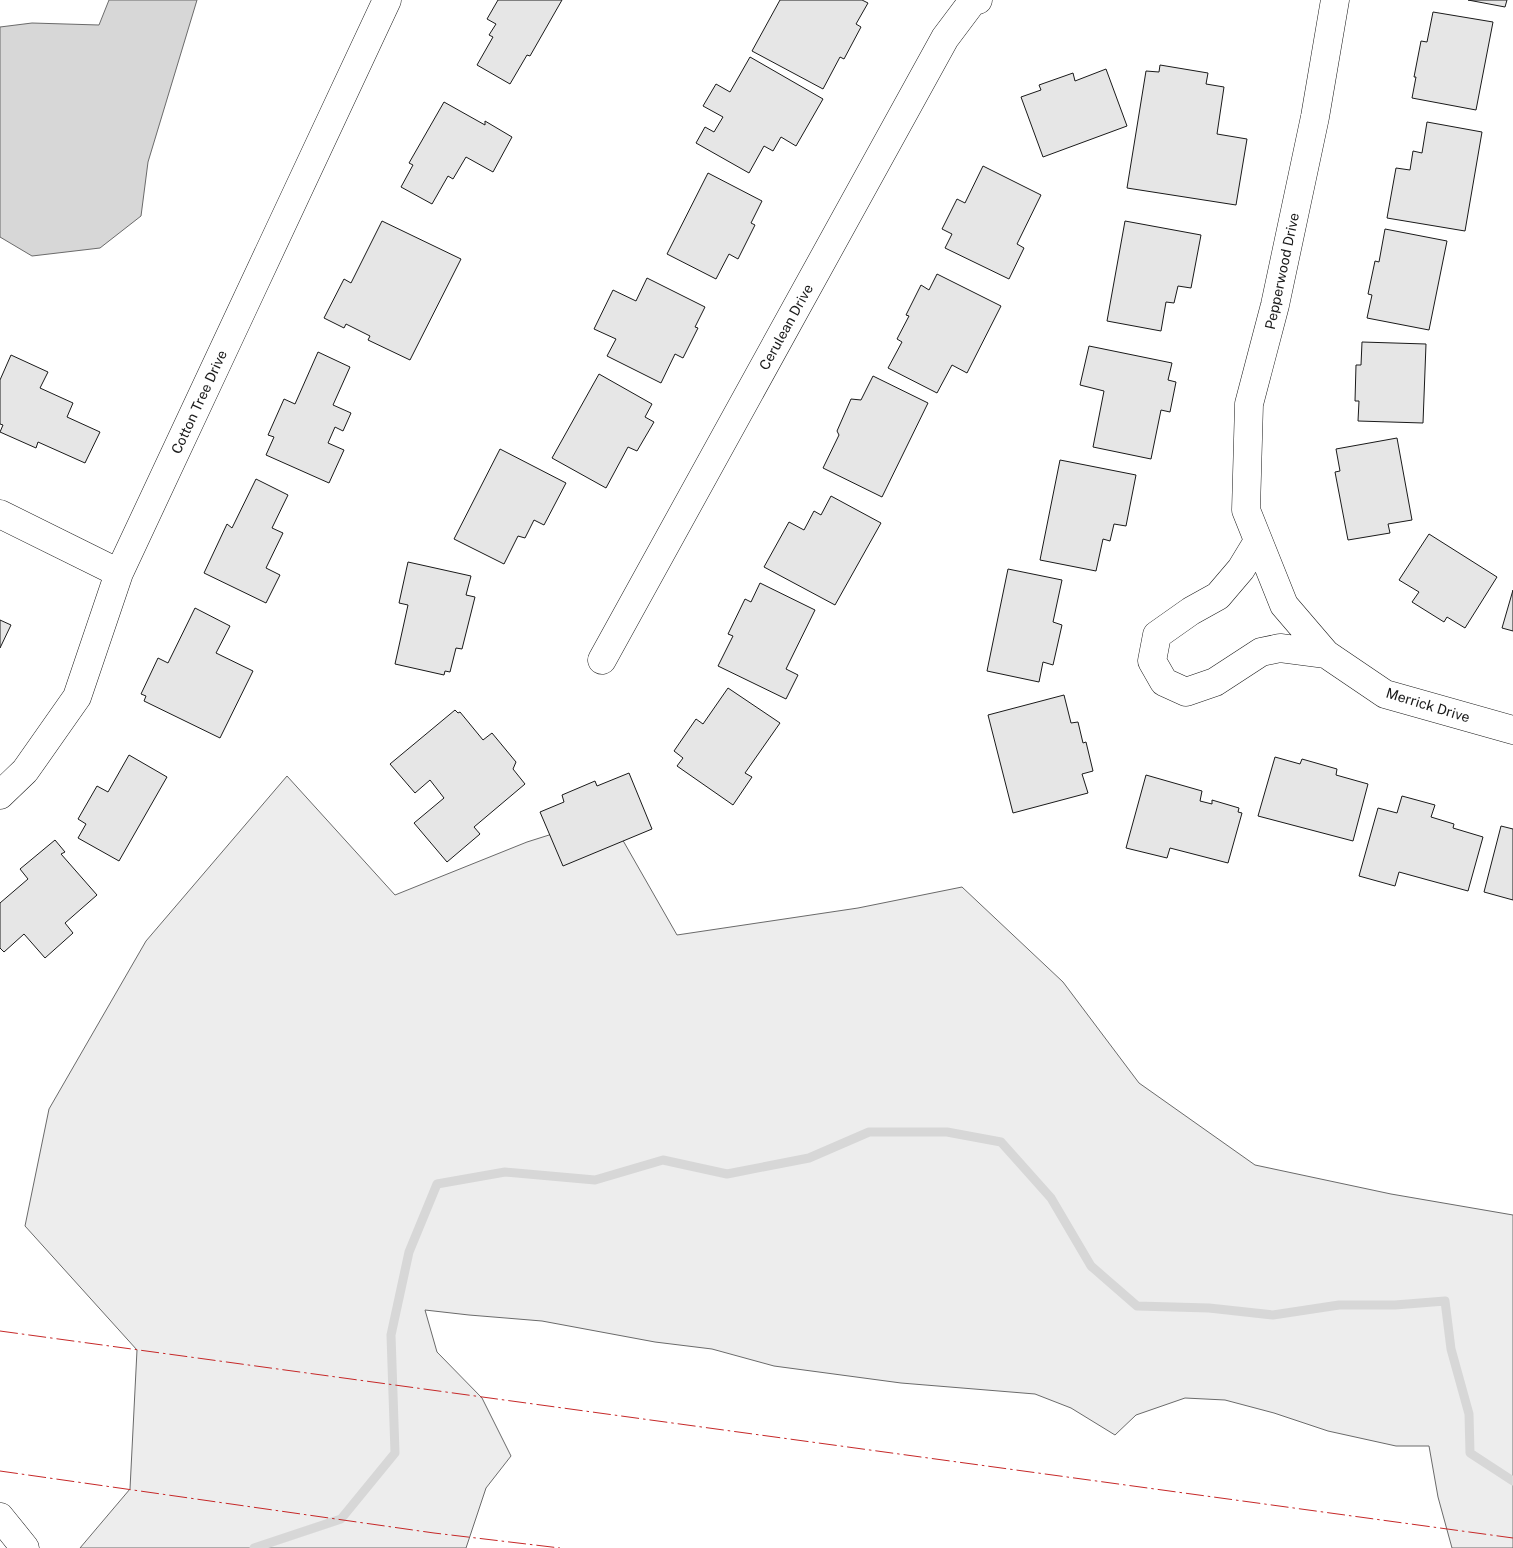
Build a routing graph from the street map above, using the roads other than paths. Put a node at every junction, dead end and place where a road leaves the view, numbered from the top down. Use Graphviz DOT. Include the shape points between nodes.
graph roads {
  1 [pos="387,0"];
  2 [pos="978,0"];
  3 [pos="1335,0"];
  4 [pos="0,514"];
  5 [pos="1258,541"];
  6 [pos="119,572"];
  7 [pos="1284,605"];
  8 [pos="1326,654"];
  9 [pos="602,660"];
  10 [pos="1513,730"];
  11 [pos="0,795"];
  12 [pos="0,1517"];
  13 [pos="25,1548"];
  1 -- 6 [label="street, Cotton Tree Drive"];
  2 -- 9 [label="street, Cerulean Drive" via="972,2 941,46"];
  3 -- 5 [label="street, Pepperwood Drive" via="1315,117 1276,305 1249,404 1246,510"];
  4 -- 6 [label="street"];
  5 -- 7 [label="street, Pepperwood Drive"];
  5 -- 8 [label="street" via="1241,569 1218,596 1156,635 1152,661 1164,682 1186,692 1215,682 1261,652 1280,648"];
  6 -- 11 [label="street, Cotton Tree Drive" via="77,697 24,771"];
  7 -- 8 [label="street, Merrick Drive"];
  8 -- 10 [label="street, Merrick Drive" via="1385,694"];
  12 -- 13 [label="street"];
}
